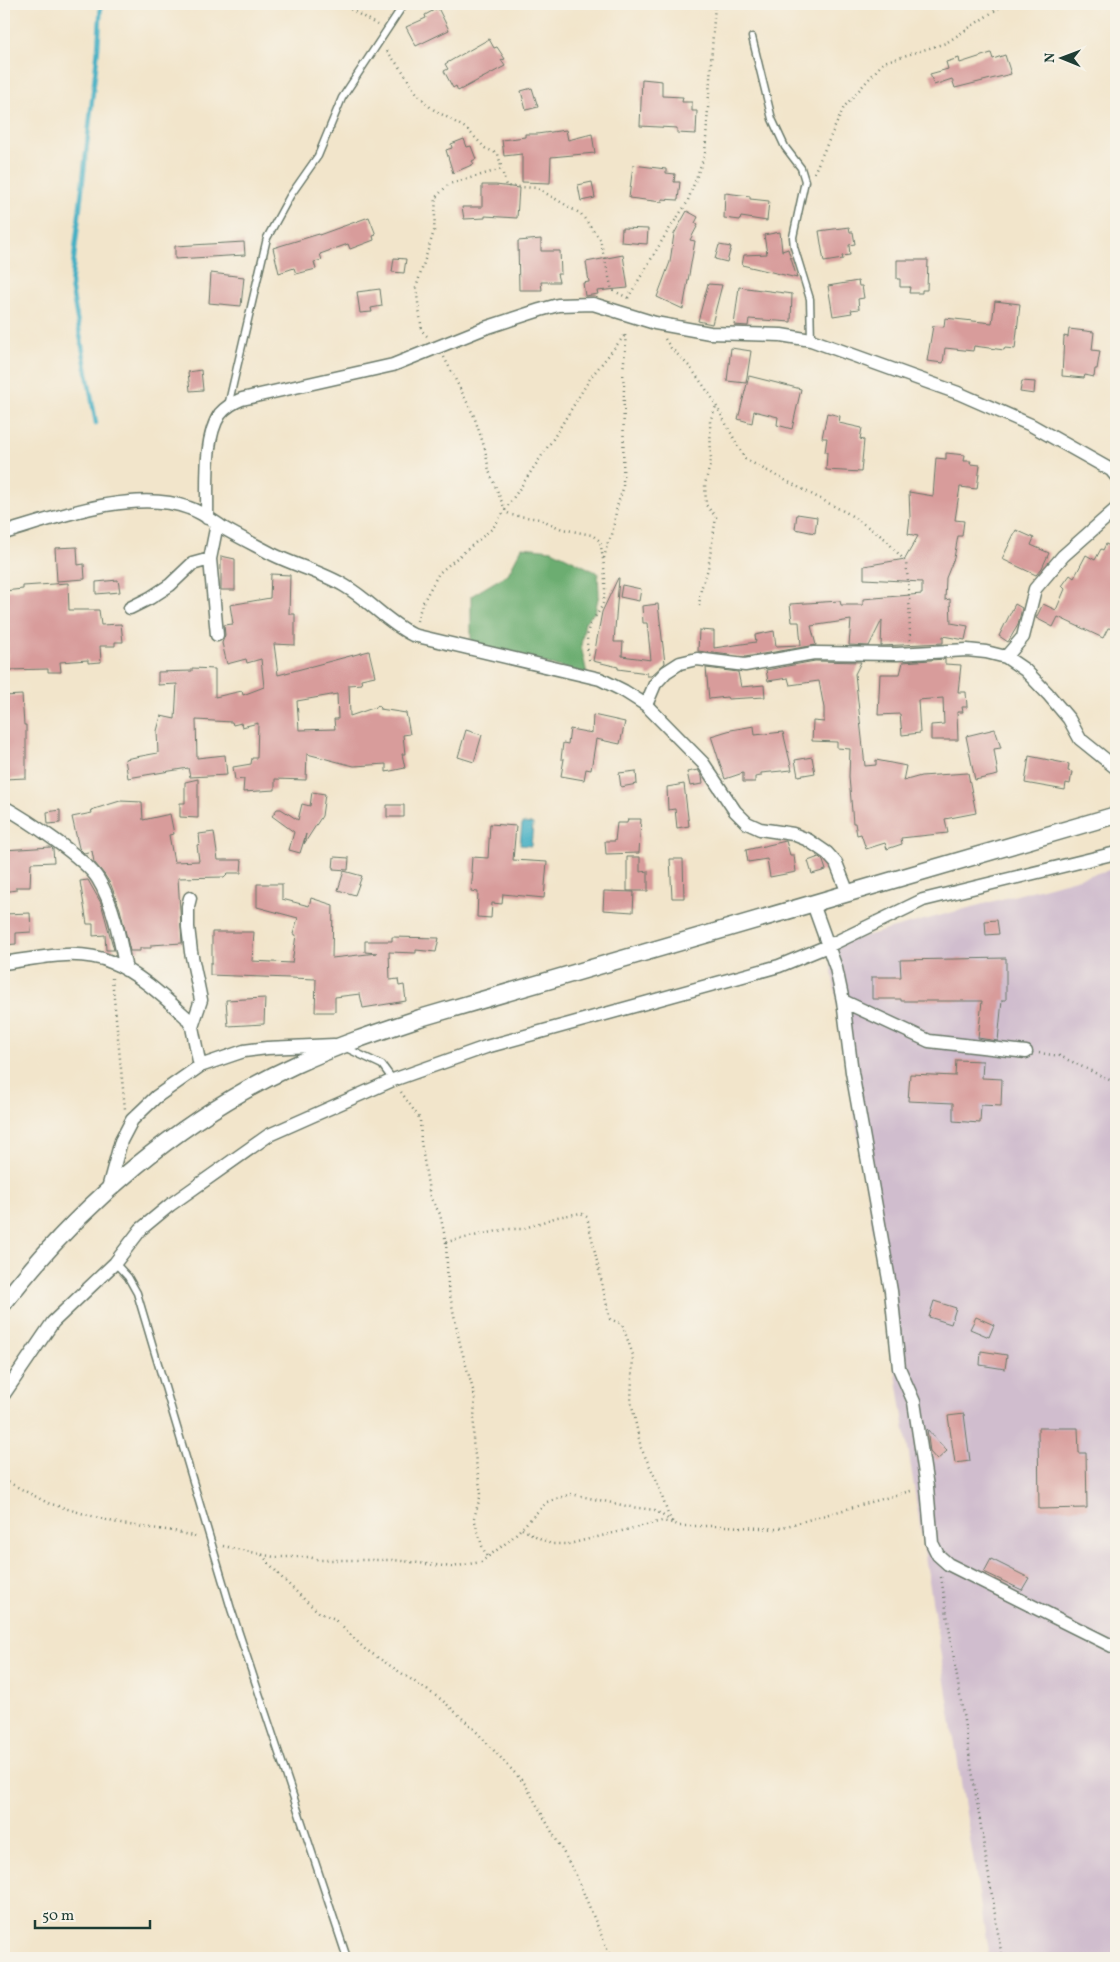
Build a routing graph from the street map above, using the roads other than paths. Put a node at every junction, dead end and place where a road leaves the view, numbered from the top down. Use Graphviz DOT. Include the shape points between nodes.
graph roads {
  1 [pos="404,4"];
  2 [pos="752,37"];
  3 [pos="811,340"];
  4 [pos="227,407"];
  5 [pos="1116,476"];
  6 [pos="1116,509"];
  7 [pos="212,521"];
  8 [pos="4,533"];
  9 [pos="210,559"];
  10 [pos="130,608"];
  11 [pos="217,635"];
  12 [pos="1006,656"];
  13 [pos="646,705"];
  14 [pos="1116,768"];
  15 [pos="4,807"];
  16 [pos="1116,815"];
  17 [pos="1116,852"];
  18 [pos="848,893"];
  19 [pos="190,898"];
  20 [pos="812,904"];
  21 [pos="828,946"];
  22 [pos="4,963"];
  23 [pos="126,970"];
  24 [pos="843,1001"];
  25 [pos="192,1027"];
  26 [pos="341,1045"];
  27 [pos="1026,1052"];
  28 [pos="200,1066"];
  29 [pos="393,1080"];
  30 [pos="107,1192"];
  31 [pos="115,1263"];
  32 [pos="4,1303"];
  33 [pos="4,1394"];
  34 [pos="1116,1648"];
  35 [pos="347,1958"];
  1 -- 4 [label="lane" via="342,98 318,156 290,196 267,238"];
  2 -- 3 [label="lane" via="772,119 785,147 801,168 805,181 793,237 810,299"];
  3 -- 4 [label="street" via="781,335 710,333 655,322 593,304 558,305 502,322 393,365 242,398"];
  3 -- 5 [label="street" via="958,393 1031,425 1111,470"];
  4 -- 7 [label="street" via="220,414 209,446"];
  6 -- 12 [label="street" via="1063,556 1035,589 1023,637"];
  7 -- 8 [label="street" via="181,505 121,503 91,508"];
  7 -- 9 [label="street"];
  7 -- 13 [label="street" via="276,556 345,586 413,635 600,679"];
  9 -- 10 [label="street" via="192,564 170,585"];
  9 -- 11 [label="street"];
  12 -- 13 [label="street" via="967,650 814,653 745,665 697,659 680,663 666,672 655,684"];
  12 -- 14 [label="street" via="1048,694 1069,719 1080,739"];
  13 -- 18 [label="street" via="702,763 747,823 760,829 793,834 827,853 836,863"];
  15 -- 23 [label="street" via="76,857 97,877 112,911"];
  16 -- 18 [label="main road"];
  17 -- 21 [label="street" via="923,900"];
  18 -- 20 [label="main road"];
  19 -- 25 [label="street" via="189,936 201,1000"];
  20 -- 21 [label="street"];
  20 -- 26 [label="main road" via="420,1018"];
  21 -- 24 [label="street"];
  21 -- 29 [label="street" via="779,966 486,1047"];
  22 -- 23 [label="street" via="55,956 89,956 110,961"];
  23 -- 25 [label="street" via="186,1017"];
  24 -- 27 [label="street" via="928,1040"];
  24 -- 34 [label="street" via="852,1072 891,1291 899,1368 914,1402 932,1543 948,1564"];
  25 -- 28 [label="street"];
  26 -- 28 [label="street" via="244,1051"];
  26 -- 29 [label="lane" via="382,1065"];
  26 -- 30 [label="main road" via="294,1065 205,1115"];
  28 -- 30 [label="street" via="156,1097 132,1120 122,1141"];
  29 -- 31 [label="street" via="269,1135 141,1229"];
  30 -- 32 [label="main road" via="29,1270"];
  31 -- 33 [label="street" via="53,1322"];
  31 -- 35 [label="lane" via="137,1293 248,1663"];
}
